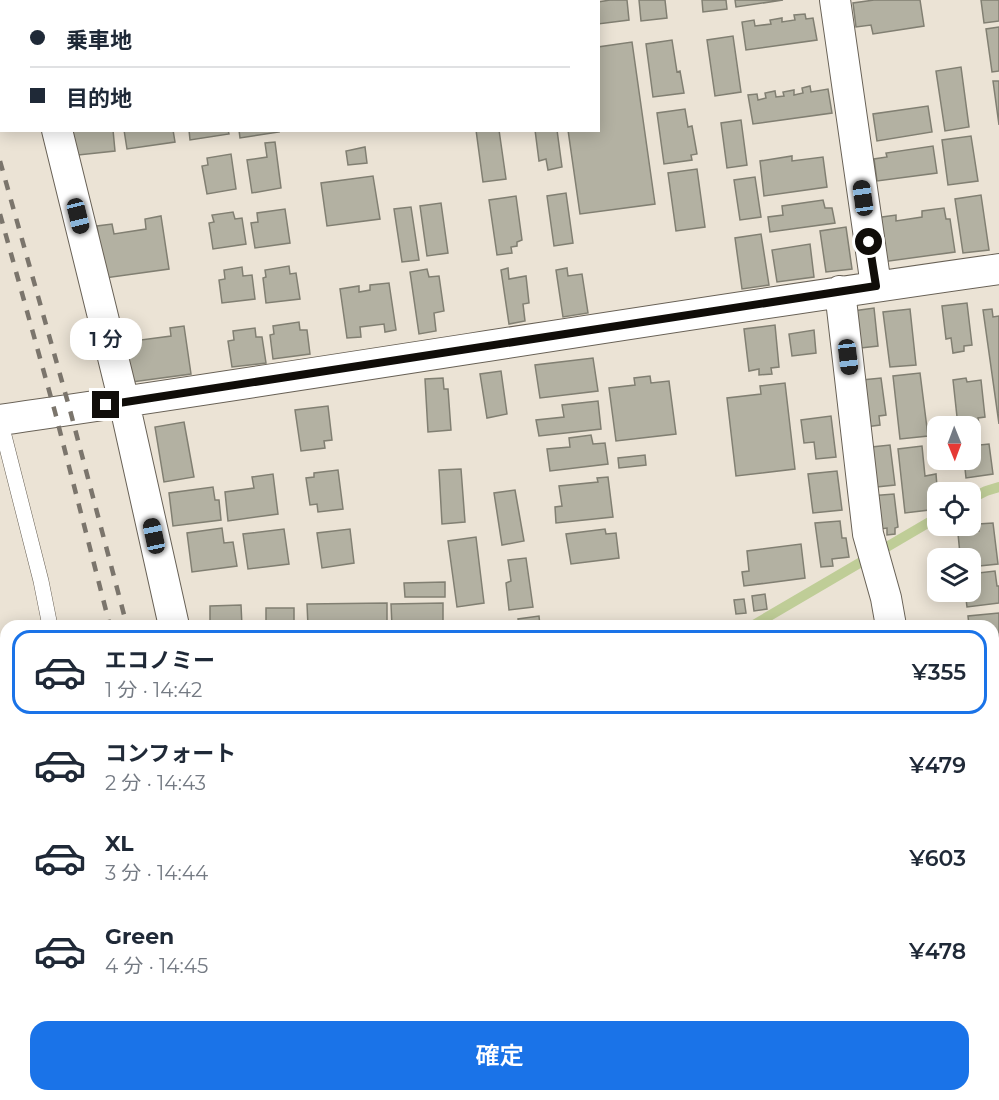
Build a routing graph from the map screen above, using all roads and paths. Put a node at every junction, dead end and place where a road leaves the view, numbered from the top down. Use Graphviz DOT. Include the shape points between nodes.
graph roads {
  1 [pos="835,0"];
  2 [pos="57,132"];
  3 [pos="999,268"];
  4 [pos="876,286"];
  5 [pos="840,291"];
  6 [pos="124,402"];
  7 [pos="0,420"];
  8 [pos="49,620"];
  9 [pos="173,620"];
  10 [pos="890,620"];
  1 -- 4 [label="street"];
  2 -- 6 [label="street"];
  3 -- 4 [label="street"];
  4 -- 5 [label="street"];
  5 -- 6 [label="street"];
  5 -- 10 [label="street" via="868,534"];
  6 -- 7 [label="street"];
  6 -- 9 [label="street"];
  7 -- 8 [label="lane"];
}
